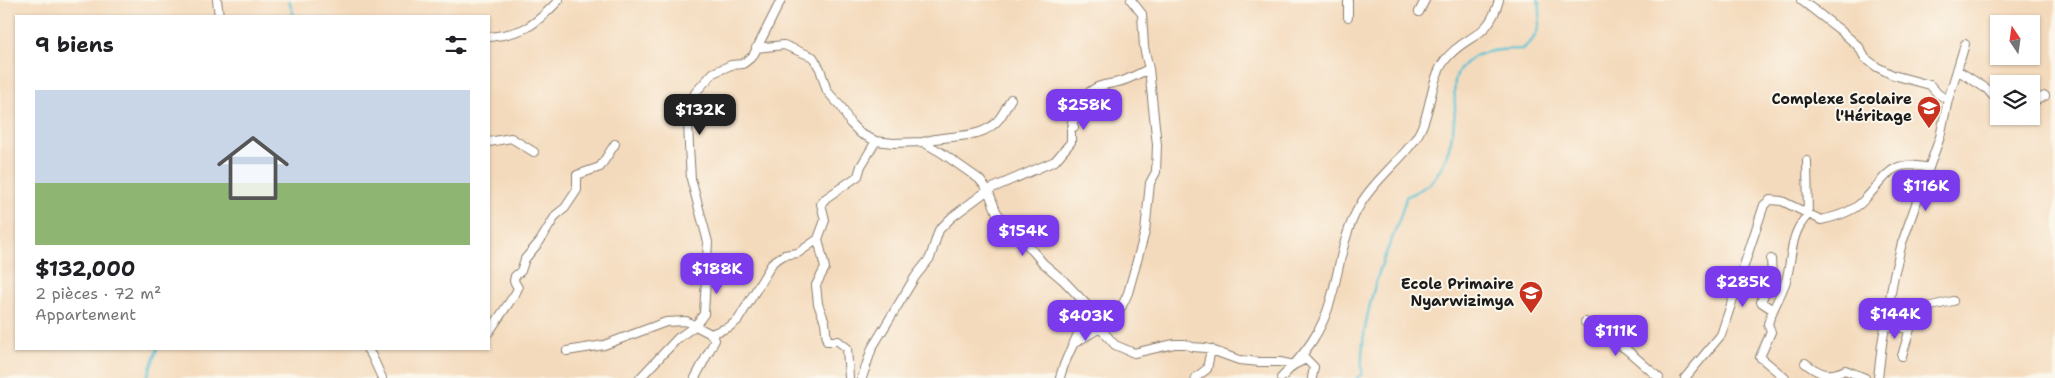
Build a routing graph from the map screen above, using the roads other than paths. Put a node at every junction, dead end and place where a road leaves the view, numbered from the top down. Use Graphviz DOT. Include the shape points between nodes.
graph roads {
  1 [pos="217,0"];
  2 [pos="559,0"];
  3 [pos="780,0"];
  4 [pos="1132,0"];
  5 [pos="1348,0"];
  6 [pos="1425,0"];
  7 [pos="1500,0"];
  8 [pos="1801,0"];
  9 [pos="1419,12"];
  10 [pos="219,15"];
  11 [pos="1348,17"];
  12 [pos="490,37"];
  13 [pos="1965,44"];
  14 [pos="756,48"];
  15 [pos="1149,69"];
  16 [pos="1957,70"];
  17 [pos="1990,92"];
  18 [pos="2045,96"];
  19 [pos="2040,98"];
  20 [pos="1011,99"];
  21 [pos="1948,100"];
  22 [pos="876,141"];
  23 [pos="490,142"];
  24 [pos="923,142"];
  25 [pos="615,144"];
  26 [pos="534,152"];
  27 [pos="1807,161"];
  28 [pos="1929,168"];
  29 [pos="988,190"];
  30 [pos="1808,215"];
  31 [pos="818,239"];
  32 [pos="1772,259"];
  33 [pos="1953,301"];
  34 [pos="1086,304"];
  35 [pos="1773,310"];
  36 [pos="1585,322"];
  37 [pos="695,326"];
  38 [pos="1884,326"];
  39 [pos="1100,328"];
  40 [pos="1910,329"];
  41 [pos="490,331"];
  42 [pos="711,334"];
  43 [pos="1073,344"];
  44 [pos="1212,349"];
  45 [pos="368,350"];
  46 [pos="567,351"];
  47 [pos="1902,356"];
  48 [pos="1805,363"];
  49 [pos="1294,365"];
  50 [pos="1833,377"];
  51 [pos="382,378"];
  52 [pos="640,378"];
  53 [pos="695,378"];
  54 [pos="849,378"];
  55 [pos="862,378"];
  56 [pos="1060,378"];
  57 [pos="1195,378"];
  58 [pos="1281,378"];
  59 [pos="1312,378"];
  60 [pos="1659,378"];
  61 [pos="1685,378"];
  62 [pos="1785,378"];
  63 [pos="1864,378"];
  64 [pos="1878,378"];
  1 -- 10 [label="street"];
  2 -- 12 [label="street" via="524,30"];
  3 -- 14 [label="street"];
  4 -- 15 [label="street" via="1142,14"];
  5 -- 11 [label="street"];
  6 -- 9 [label="street"];
  7 -- 49 [label="street" via="1488,27 1444,60 1436,77 1425,123 1416,139 1361,204 1348,231 1323,321 1306,352"];
  8 -- 21 [label="street" via="1840,30 1876,67 1930,85"];
  13 -- 16 [label="street"];
  14 -- 22 [label="street" via="784,45 813,58 827,91 850,123 861,134"];
  14 -- 37 [label="street" via="753,56 743,64 732,64 712,73 695,93 690,108 691,179 708,242 704,314"];
  15 -- 29 [label="street" via="1093,88 1085,96 1088,108 1072,122 1071,142 1055,160"];
  15 -- 39 [label="street" via="1158,145 1145,232 1128,294 1122,306"];
  16 -- 17 [label="street"];
  16 -- 21 [label="street"];
  18 -- 19 [label="street"];
  20 -- 24 [label="street" via="1000,119 978,132"];
  21 -- 28 [label="street"];
  22 -- 24 [label="street"];
  22 -- 31 [label="street" via="858,176 821,204 824,220"];
  23 -- 26 [label="street" via="511,138"];
  24 -- 29 [label="street" via="966,169"];
  25 -- 41 [label="street" via="600,167 578,174 577,190 525,259 521,271 515,276 518,288"];
  27 -- 30 [label="street"];
  28 -- 30 [label="street" via="1907,164 1898,166 1862,203 1841,215 1821,220"];
  28 -- 38 [label="street" via="1902,243"];
  29 -- 34 [label="street" via="1003,221"];
  29 -- 55 [label="street" via="939,230 930,258 872,348"];
  30 -- 35 [label="street" via="1799,224 1787,277"];
  30 -- 61 [label="street" via="1782,201 1770,200 1764,205 1721,335"];
  31 -- 42 [label="street" via="773,262 738,320"];
  31 -- 54 [label="street" via="825,268 816,285 818,304 827,340 838,341 847,348"];
  32 -- 35 [label="street" via="1772,275 1761,302"];
  33 -- 40 [label="street" via="1914,310"];
  34 -- 39 [label="street"];
  34 -- 43 [label="street" via="1086,315"];
  35 -- 62 [label="street" via="1768,324 1771,332 1760,357"];
  36 -- 60 [label="street" via="1627,350"];
  37 -- 42 [label="street"];
  37 -- 46 [label="street" via="686,320 666,322 604,345"];
  37 -- 52 [label="street" via="678,338"];
  38 -- 40 [label="street"];
  38 -- 64 [label="street"];
  39 -- 43 [label="street"];
  39 -- 44 [label="street" via="1115,346 1134,353 1174,344"];
  40 -- 47 [label="street"];
  42 -- 53 [label="street" via="715,340"];
  43 -- 56 [label="street"];
  44 -- 49 [label="street" via="1239,360"];
  44 -- 57 [label="street" via="1207,370"];
  45 -- 51 [label="street"];
  48 -- 50 [label="street" via="1816,372"];
  49 -- 58 [label="street"];
  49 -- 59 [label="street" via="1306,359 1314,367"];
  50 -- 63 [label="street" via="1846,370"];
}
